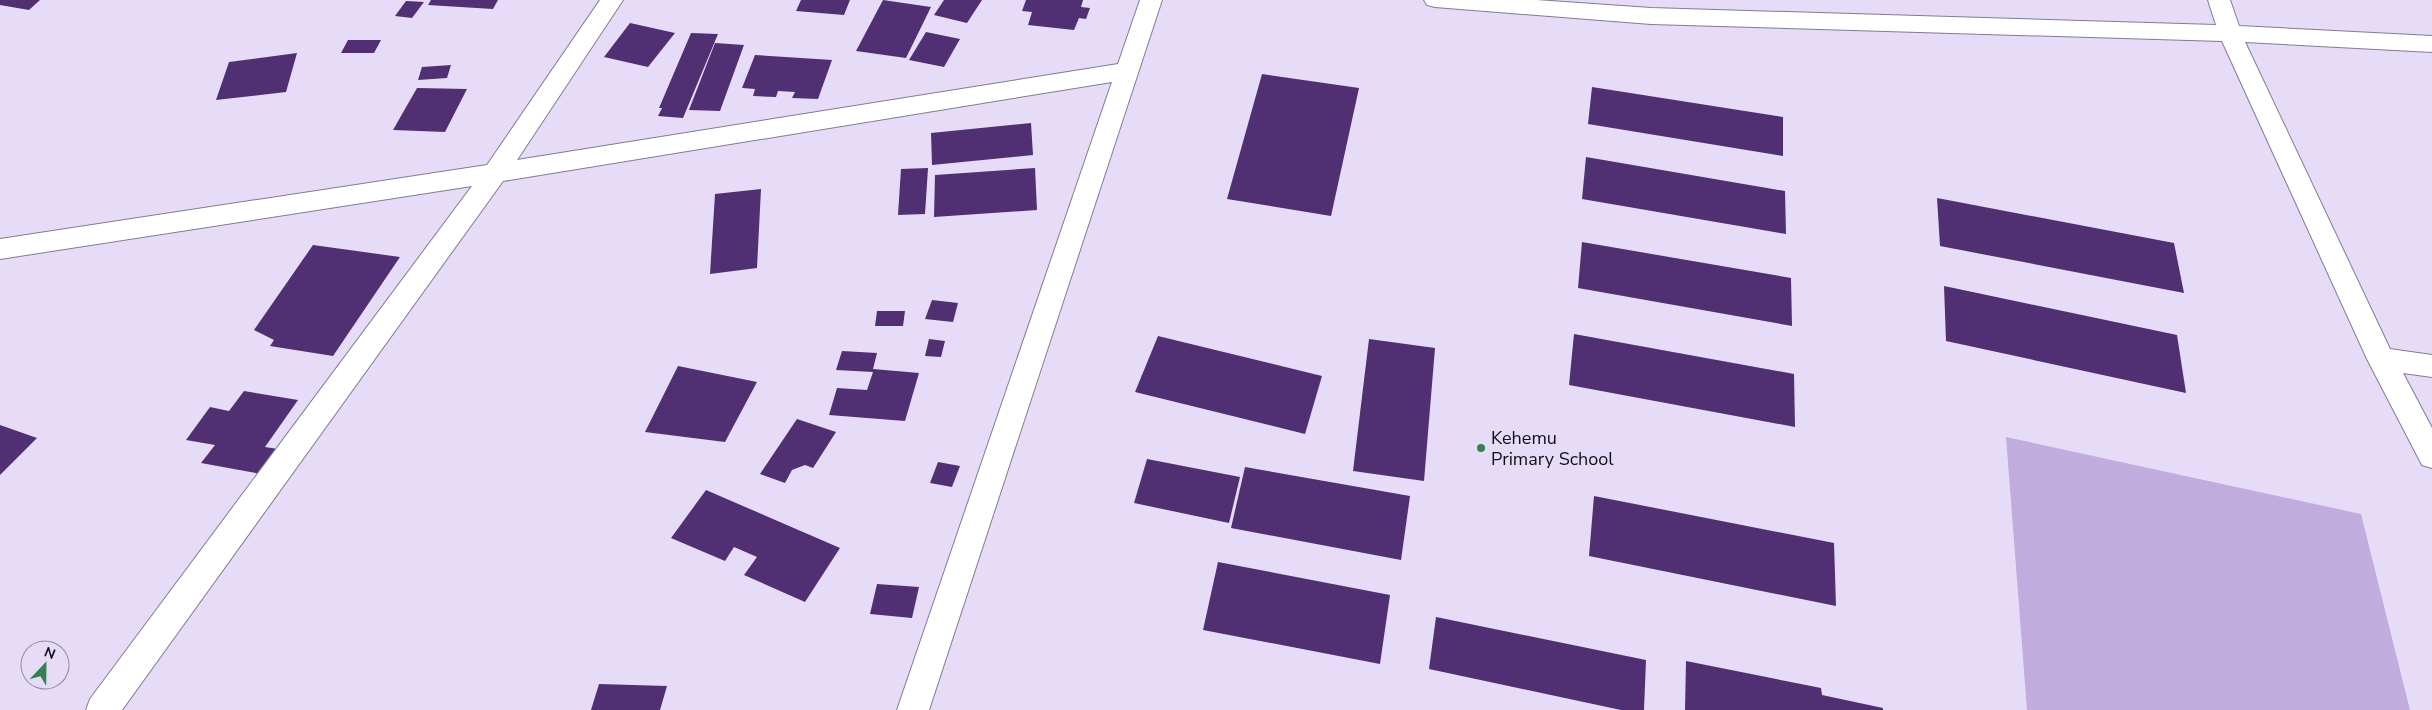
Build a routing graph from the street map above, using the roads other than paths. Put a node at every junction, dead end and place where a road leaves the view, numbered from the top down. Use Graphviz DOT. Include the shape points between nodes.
graph roads {
  1 [pos="612,0"];
  2 [pos="1151,0"];
  3 [pos="1435,0"];
  4 [pos="2219,0"];
  5 [pos="1472,1"];
  6 [pos="2230,33"];
  7 [pos="2432,44"];
  8 [pos="1127,70"];
  9 [pos="495,173"];
  10 [pos="0,249"];
  11 [pos="2381,359"];
  12 [pos="2432,366"];
  13 [pos="2432,456"];
  14 [pos="102,710"];
  15 [pos="913,710"];
  1 -- 9 [label="street"];
  2 -- 8 [label="street"];
  3 -- 5 [label="street"];
  4 -- 6 [label="street"];
  5 -- 6 [label="street" via="1651,16"];
  6 -- 7 [label="street"];
  6 -- 11 [label="street"];
  8 -- 9 [label="street"];
  8 -- 15 [label="street"];
  9 -- 10 [label="street"];
  9 -- 14 [label="street"];
  11 -- 12 [label="street"];
  11 -- 13 [label="street"];
}
